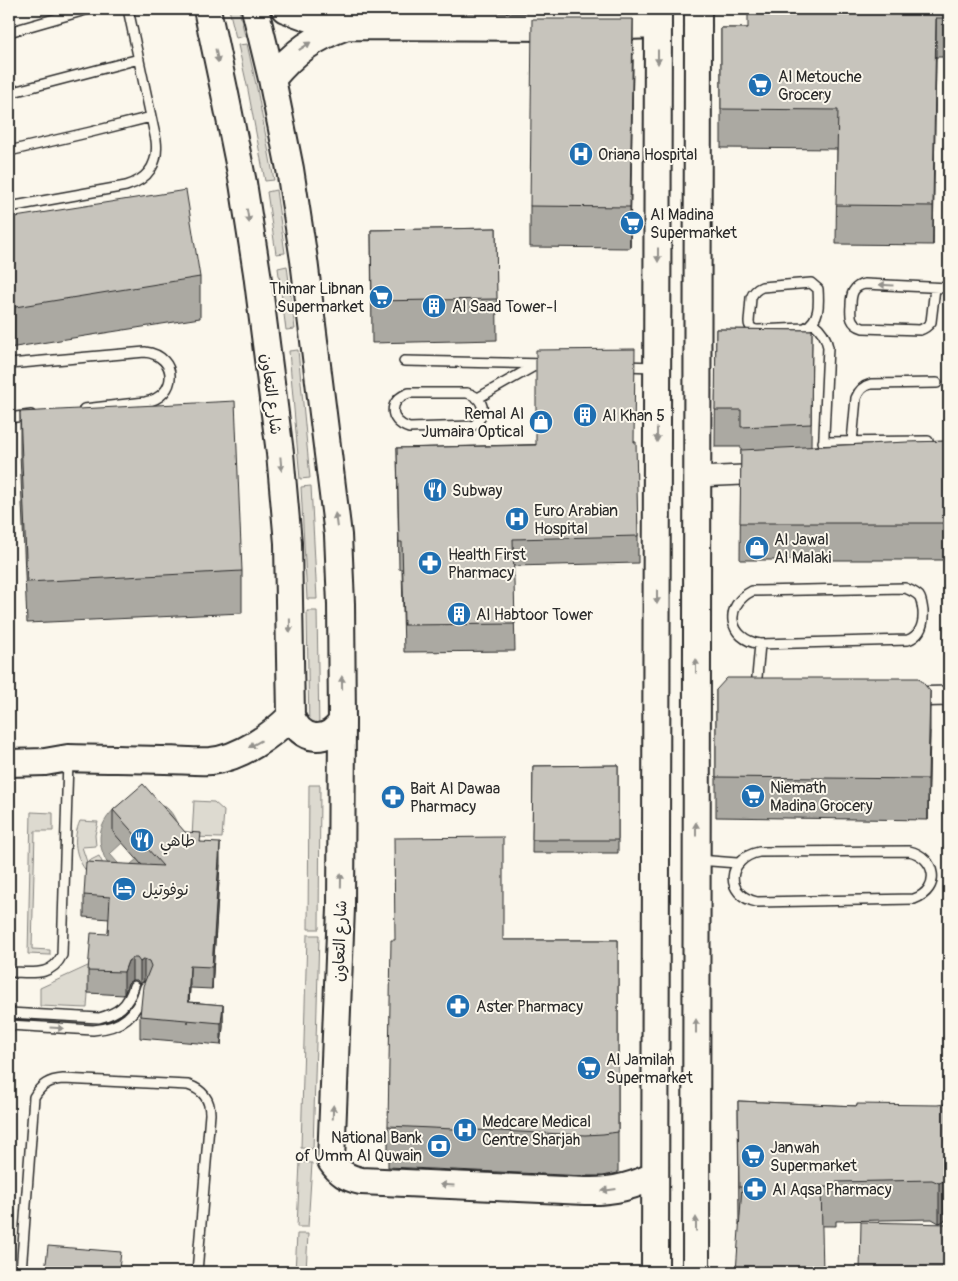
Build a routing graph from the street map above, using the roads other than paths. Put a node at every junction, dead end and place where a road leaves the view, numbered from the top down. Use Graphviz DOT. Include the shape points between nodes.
graph roads {
  1 [pos="89,9"];
  2 [pos="128,9"];
  3 [pos="207,9"];
  4 [pos="255,9"];
  5 [pos="285,9"];
  6 [pos="698,9"];
  7 [pos="658,17"];
  8 [pos="439,18"];
  9 [pos="594,18"];
  10 [pos="347,26"];
  11 [pos="9,32"];
  12 [pos="139,60"];
  13 [pos="272,78"];
  14 [pos="9,93"];
  15 [pos="151,117"];
  16 [pos="9,151"];
  17 [pos="9,207"];
  18 [pos="935,288"];
  19 [pos="949,288"];
  20 [pos="813,323"];
  21 [pos="404,360"];
  22 [pos="9,364"];
  23 [pos="537,364"];
  24 [pos="556,365"];
  25 [pos="611,366"];
  26 [pos="657,367"];
  27 [pos="937,383"];
  28 [pos="478,398"];
  29 [pos="77,410"];
  30 [pos="38,414"];
  31 [pos="9,418"];
  32 [pos="928,441"];
  33 [pos="823,442"];
  34 [pos="852,442"];
  35 [pos="822,470"];
  36 [pos="783,474"];
  37 [pos="697,477"];
  38 [pos="760,644"];
  39 [pos="949,696"];
  40 [pos="891,697"];
  41 [pos="774,698"];
  42 [pos="750,699"];
  43 [pos="291,716"];
  44 [pos="342,721"];
  45 [pos="9,746"];
  46 [pos="68,758"];
  47 [pos="9,763"];
  48 [pos="696,860"];
  49 [pos="738,863"];
  50 [pos="9,972"];
  51 [pos="134,986"];
  52 [pos="145,987"];
  53 [pos="9,1013"];
  54 [pos="9,1025"];
  55 [pos="655,1175"];
  56 [pos="21,1272"];
  57 [pos="197,1272"];
  58 [pos="655,1272"];
  59 [pos="696,1272"];
  1 -- 11 [label="lane"];
  2 -- 12 [label="lane"];
  3 -- 43 [label="street, شارع التعاون, one-way" via="244,192 280,453 288,543"];
  4 -- 13 [label="street, شارع التعاون"];
  5 -- 10 [label="street"];
  6 -- 37 [label="street"];
  7 -- 9 [label="street"];
  7 -- 26 [label="street, one-way"];
  8 -- 9 [label="street" via="546,22"];
  8 -- 10 [label="street"];
  13 -- 10 [label="street, one-way" via="313,41"];
  12 -- 14 [label="lane"];
  12 -- 15 [label="lane"];
  44 -- 13 [label="street, شارع التعاون, one-way" via="338,535 304,260"];
  15 -- 16 [label="lane"];
  15 -- 17 [label="lane" via="156,157 142,179 126,186"];
  18 -- 18 [label="lane, one-way" via="861,285 852,294 851,318 863,328 925,329 932,322"];
  18 -- 19 [label="lane"];
  20 -- 20 [label="lane" via="818,315 818,289 811,283 762,287 752,294 748,322 752,328 805,328"];
  20 -- 33 [label="lane" via="824,334 828,347"];
  21 -- 23 [label="lane"];
  22 -- 29 [label="lane" via="145,352 159,356 168,367 168,387 164,394 152,401"];
  23 -- 24 [label="lane"];
  23 -- 28 [label="lane"];
  25 -- 26 [label="lane"];
  26 -- 55 [label="street, one-way"];
  27 -- 34 [label="lane" via="866,385 856,398"];
  28 -- 28 [label="lane" via="467,393 409,393 396,400 394,414 402,426 409,428 472,426 482,414"];
  30 -- 31 [label="lane"];
  32 -- 34 [label="lane"];
  33 -- 34 [label="lane"];
  33 -- 35 [label="lane"];
  36 -- 37 [label="street"];
  48 -- 37 [label="street, one-way" via="706,704"];
  38 -- 38 [label="lane" via="908,640 918,634 923,623 922,600 905,588 752,591 737,602 733,621 742,637"];
  38 -- 42 [label="lane"];
  39 -- 40 [label="street"];
  41 -- 42 [label="street"];
  43 -- 44 [label="street" via="299,730 315,737 331,733"];
  43 -- 46 [label="street, one-way" via="255,745 212,761"];
  55 -- 44 [label="street, شارع التعاون, one-way" via="629,1186 585,1191 361,1181 336,1169 331,1161 340,908"];
  45 -- 46 [label="street" via="42,750"];
  46 -- 47 [label="street"];
  46 -- 50 [label="lane" via="62,955 55,966 43,972"];
  48 -- 49 [label="lane"];
  59 -- 48 [label="street, one-way"];
  49 -- 49 [label="lane" via="759,852 909,851 923,856 932,868 932,876 926,894 914,899 757,902 741,896 736,889 733,880"];
  51 -- 53 [label="lane" via="125,1004 108,1016"];
  54 -- 52 [label="lane, one-way" via="105,1029 127,1019 142,999"];
  55 -- 58 [label="street"];
  56 -- 57 [label="lane" via="34,1097 42,1085 62,1079 188,1085 205,1095 210,1114"];
}
